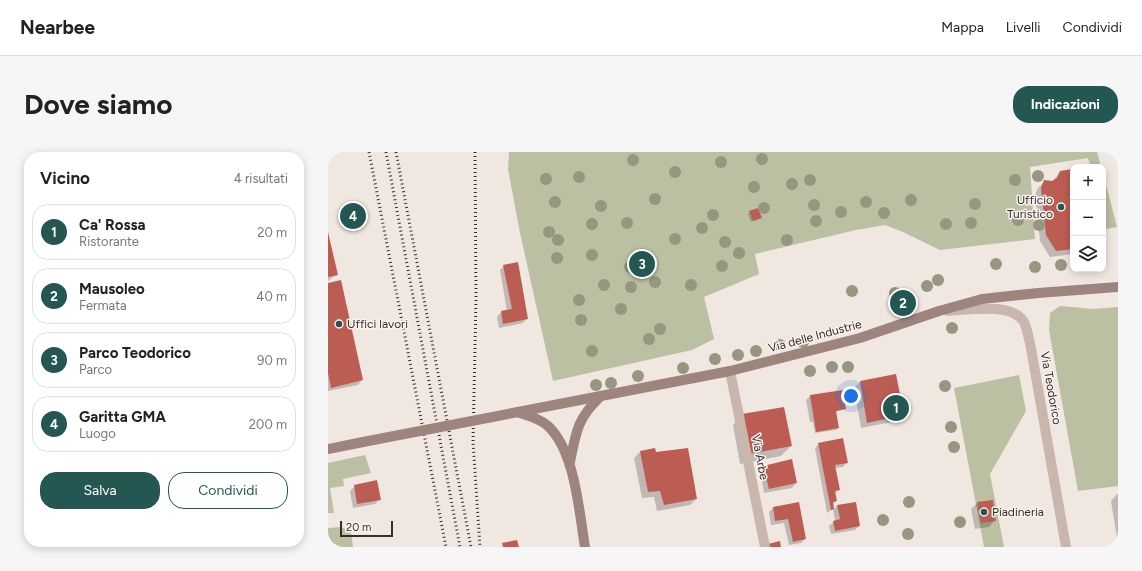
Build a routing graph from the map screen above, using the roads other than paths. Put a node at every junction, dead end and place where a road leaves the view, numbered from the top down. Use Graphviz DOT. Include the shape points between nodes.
graph roads {
  1 [pos="1118,287"];
  2 [pos="939,311"];
  3 [pos="730,371"];
  4 [pos="599,398"];
  5 [pos="518,412"];
  6 [pos="328,449"];
  7 [pos="570,462"];
  8 [pos="585,547"];
  9 [pos="765,547"];
  10 [pos="1066,547"];
  1 -- 2 [label="street, Via delle Industrie" via="982,299"];
  2 -- 3 [label="street, Via delle Industrie" via="860,338"];
  2 -- 10 [label="street, Via Teodorico" via="992,308 1014,311 1024,322 1030,343"];
  3 -- 4 [label="street, Via delle Industrie"];
  3 -- 9 [label="street, Via Arbe"];
  4 -- 5 [label="street, Via delle Industrie"];
  4 -- 7 [label="street" via="586,410 577,428"];
  5 -- 6 [label="street, Via delle Industrie, bridge"];
  5 -- 7 [label="street" via="547,425 558,437"];
  7 -- 8 [label="street"];
}
